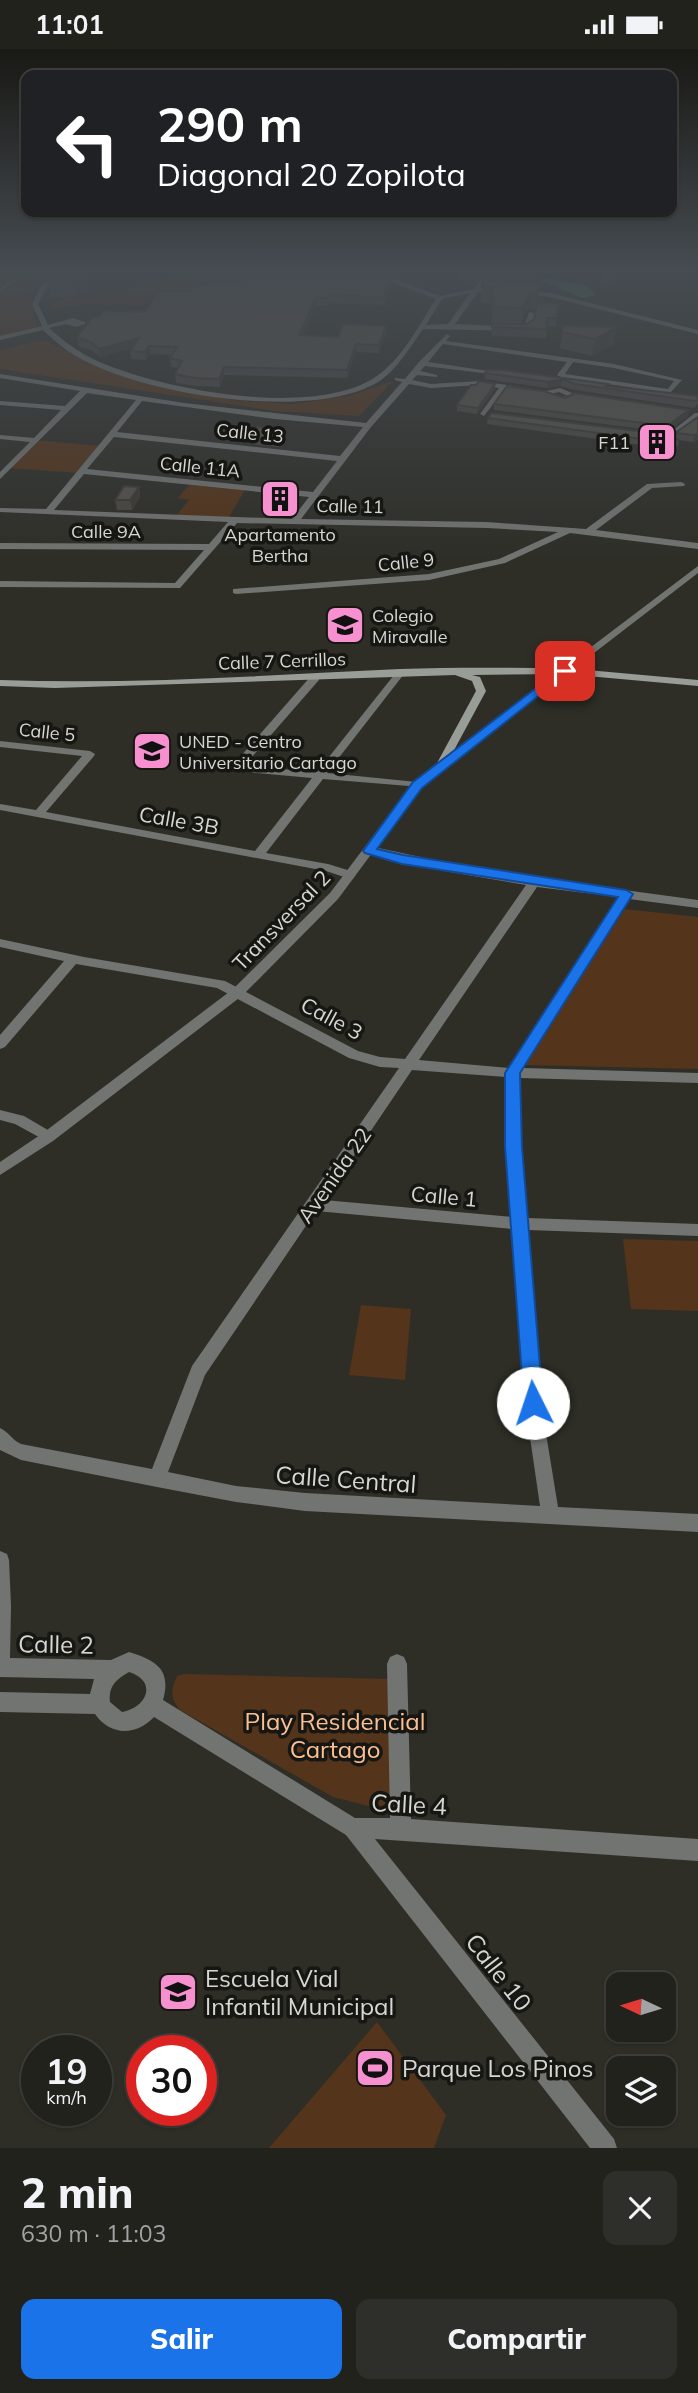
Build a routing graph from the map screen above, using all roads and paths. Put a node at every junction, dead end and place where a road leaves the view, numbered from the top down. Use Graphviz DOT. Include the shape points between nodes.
graph roads {
  1 [pos="106,367"];
  2 [pos="388,367"];
  3 [pos="418,367"];
  4 [pos="452,367"];
  5 [pos="566,367"];
  6 [pos="618,367"];
  7 [pos="414,372"];
  8 [pos="499,373"];
  9 [pos="0,376"];
  10 [pos="380,377"];
  11 [pos="439,381"];
  12 [pos="407,383"];
  13 [pos="469,384"];
  14 [pos="504,386"];
  15 [pos="84,391"];
  16 [pos="547,393"];
  17 [pos="573,395"];
  18 [pos="584,397"];
  19 [pos="554,399"];
  20 [pos="139,401"];
  21 [pos="0,403"];
  22 [pos="65,408"];
  23 [pos="547,410"];
  24 [pos="684,411"];
  25 [pos="698,414"];
  26 [pos="498,415"];
  27 [pos="369,425"];
  28 [pos="641,434"];
  29 [pos="111,435"];
  30 [pos="0,437"];
  31 [pos="34,440"];
  32 [pos="343,459"];
  33 [pos="0,463"];
  34 [pos="12,464"];
  35 [pos="82,471"];
  36 [pos="0,477"];
  37 [pos="681,484"];
  38 [pos="316,495"];
  39 [pos="0,510"];
  40 [pos="48,511"];
  41 [pos="235,520"];
  42 [pos="295,521"];
  43 [pos="571,530"];
  44 [pos="588,531"];
  45 [pos="0,546"];
  46 [pos="698,546"];
  47 [pos="211,547"];
  48 [pos="698,569"];
  49 [pos="0,584"];
  50 [pos="236,591"];
  51 [pos="565,671"];
  52 [pos="401,672"];
  53 [pos="449,672"];
  54 [pos="315,678"];
  55 [pos="0,683"];
  56 [pos="698,683"];
  57 [pos="0,744"];
  58 [pos="204,765"];
  59 [pos="441,765"];
  60 [pos="236,768"];
  61 [pos="320,775"];
  62 [pos="418,785"];
  63 [pos="0,807"];
  64 [pos="39,814"];
  65 [pos="369,851"];
  66 [pos="258,855"];
  67 [pos="350,875"];
  68 [pos="534,882"];
  69 [pos="626,894"];
  70 [pos="698,904"];
  71 [pos="0,943"];
  72 [pos="73,959"];
  73 [pos="238,992"];
  74 [pos="0,1044"];
  75 [pos="409,1065"];
  76 [pos="513,1073"];
  77 [pos="698,1078"];
  78 [pos="0,1115"];
  79 [pos="48,1137"];
  80 [pos="0,1169"];
  81 [pos="312,1205"];
  82 [pos="521,1224"];
  83 [pos="698,1230"];
  84 [pos="0,1436"];
  85 [pos="157,1479"];
  86 [pos="550,1516"];
  87 [pos="698,1524"];
  88 [pos="0,1560"];
  89 [pos="397,1664"];
  90 [pos="0,1665"];
  91 [pos="111,1670"];
  92 [pos="0,1702"];
  93 [pos="101,1704"];
  94 [pos="152,1706"];
  95 [pos="353,1828"];
  96 [pos="401,1829"];
  97 [pos="698,1850"];
  98 [pos="606,2148"];
  1 -- 10 [label="street" via="176,387 215,389 220,396 294,400 353,390"];
  2 -- 10 [label="street"];
  3 -- 7 [label="street"];
  4 -- 8 [label="street"];
  5 -- 6 [label="street" via="560,375 670,391 678,380"];
  7 -- 11 [label="street"];
  7 -- 12 [label="street"];
  9 -- 15 [label="street"];
  10 -- 12 [label="street"];
  11 -- 12 [label="street"];
  11 -- 13 [label="street"];
  11 -- 13 [label="street"];
  12 -- 27 [label="street"];
  13 -- 14 [label="street"];
  14 -- 16 [label="street"];
  14 -- 26 [label="street" via="484,414"];
  15 -- 20 [label="street"];
  15 -- 22 [label="street"];
  16 -- 17 [label="street" via="564,390"];
  16 -- 19 [label="street"];
  17 -- 18 [label="street"];
  17 -- 19 [label="street"];
  19 -- 23 [label="street"];
  20 -- 27 [label="street"];
  20 -- 29 [label="street"];
  21 -- 22 [label="street"];
  22 -- 31 [label="street"];
  24 -- 25 [label="street"];
  25 -- 28 [label="street" via="669,437"];
  27 -- 32 [label="street"];
  29 -- 32 [label="street, Calle 13"];
  29 -- 35 [label="street"];
  30 -- 31 [label="street"];
  31 -- 34 [label="street"];
  32 -- 38 [label="street"];
  33 -- 34 [label="street"];
  34 -- 36 [label="street"];
  35 -- 38 [label="street, Calle 11A"];
  35 -- 40 [label="street"];
  37 -- 44 [label="street" via="650,486"];
  38 -- 42 [label="street"];
  39 -- 40 [label="street, Calle 11"];
  40 -- 41 [label="street, Calle 11"];
  41 -- 42 [label="street, Calle 11"];
  41 -- 47 [label="street"];
  42 -- 43 [label="street, Calle 11"];
  43 -- 44 [label="street, Calle 11"];
  43 -- 50 [label="street, Calle 9" via="502,561 429,577"];
  44 -- 46 [label="street, Calle 11"];
  45 -- 47 [label="street, Calle 9A"];
  47 -- 49 [label="street" via="177,586"];
  48 -- 51 [label="street, Transversal 2"];
  51 -- 53 [label="main road, Calle 7 Cerrillos"];
  51 -- 56 [label="main road, Calle 7 Cerrillos"];
  51 -- 59 [label="street, Transversal 2"];
  52 -- 53 [label="main road, Calle 7 Cerrillos"];
  52 -- 54 [label="main road, Calle 7 Cerrillos"];
  52 -- 61 [label="street"];
  53 -- 59 [label="main road" via="476,680 481,691"];
  54 -- 55 [label="main road, Calle 7 Cerrillos"];
  54 -- 60 [label="street"];
  57 -- 64 [label="street, Calle 5" via="90,754"];
  58 -- 60 [label="street"];
  59 -- 62 [label="street, Transversal 2"];
  60 -- 61 [label="street"];
  61 -- 62 [label="street"];
  61 -- 66 [label="street"];
  62 -- 65 [label="street, Transversal 2"];
  63 -- 64 [label="street, Calle 3B"];
  64 -- 66 [label="street, Calle 3B"];
  65 -- 67 [label="street, Transversal 2"];
  65 -- 68 [label="street"];
  66 -- 67 [label="street, Calle 3B"];
  67 -- 73 [label="street, Transversal 2"];
  68 -- 69 [label="street"];
  68 -- 75 [label="street, Avenida 22"];
  69 -- 70 [label="street"];
  69 -- 76 [label="street"];
  71 -- 72 [label="street, Calle 3"];
  72 -- 73 [label="street, Calle 3" via="220,983"];
  72 -- 74 [label="street"];
  73 -- 75 [label="street, Calle 3" via="354,1055"];
  73 -- 79 [label="street, Transversal 2"];
  75 -- 76 [label="street, Calle 3"];
  75 -- 81 [label="street, Avenida 22"];
  76 -- 77 [label="street, Calle 3"];
  76 -- 82 [label="street" via="513,1147"];
  78 -- 79 [label="street"];
  79 -- 80 [label="street, Transversal 2"];
  81 -- 82 [label="street, Calle 1"];
  81 -- 85 [label="street, Avenida 22" via="198,1371"];
  82 -- 83 [label="street, Calle 1"];
  82 -- 86 [label="street" via="533,1403"];
  84 -- 85 [label="street, Calle Central" via="8,1447 21,1452"];
  85 -- 86 [label="street, Calle Central" via="305,1502"];
  86 -- 87 [label="street, Calle Central"];
  88 -- 90 [label="street, Calle 2"];
  89 -- 96 [label="street"];
  90 -- 91 [label="street, Calle 2"];
  91 -- 93 [label="street" via="100,1690"];
  91 -- 94 [label="street" via="129,1662 148,1667 157,1685"];
  92 -- 93 [label="street"];
  93 -- 94 [label="street" via="114,1719 124,1721 135,1720"];
  94 -- 95 [label="street, Calle 4"];
  95 -- 96 [label="street, Calle 4"];
  95 -- 98 [label="street, Calle 10"];
  96 -- 97 [label="street, Calle 4"];
}
